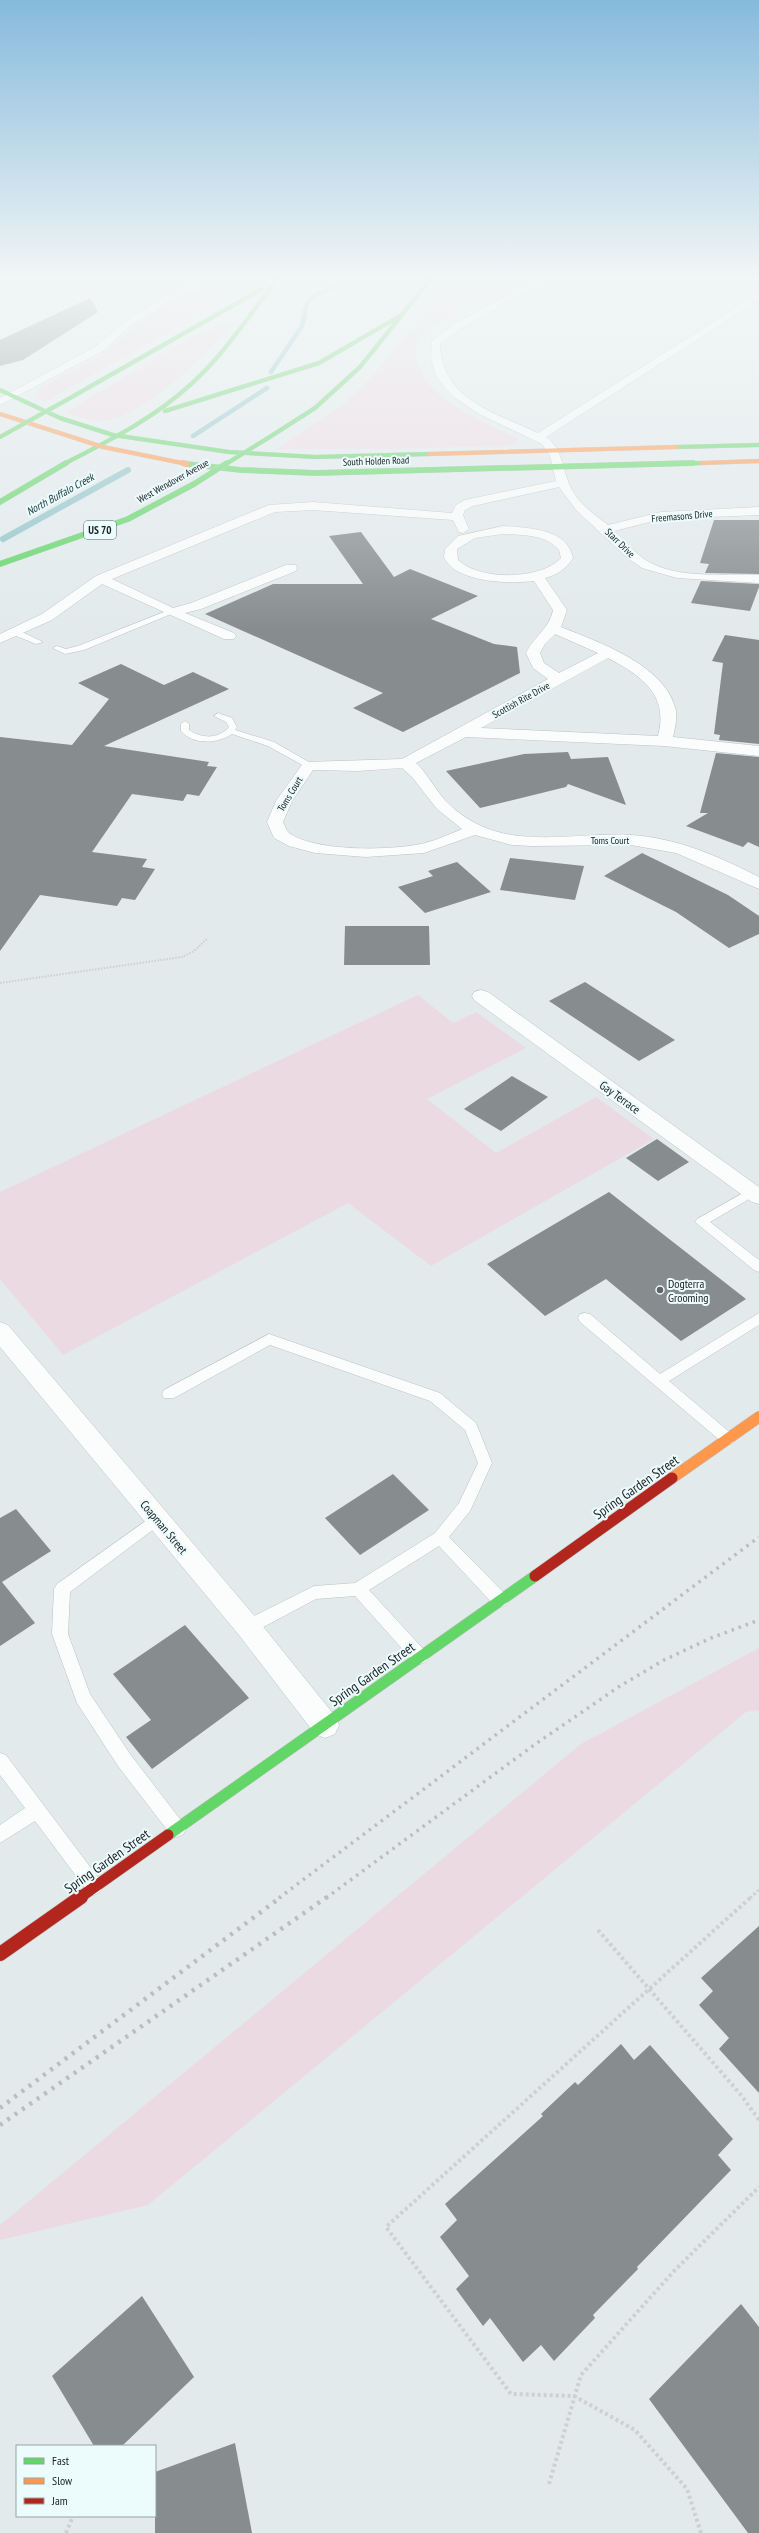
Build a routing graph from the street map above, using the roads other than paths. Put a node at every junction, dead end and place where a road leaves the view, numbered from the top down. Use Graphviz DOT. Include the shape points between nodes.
graph roads {
  1 [pos="8,394"];
  2 [pos="14,394"];
  3 [pos="77,394"];
  4 [pos="178,394"];
  5 [pos="218,394"];
  6 [pos="331,394"];
  7 [pos="458,394"];
  8 [pos="606,394"];
  9 [pos="11,396"];
  10 [pos="0,402"];
  11 [pos="0,414"];
  12 [pos="154,414"];
  13 [pos="114,435"];
  14 [pos="0,437"];
  15 [pos="539,437"];
  16 [pos="95,445"];
  17 [pos="759,445"];
  18 [pos="554,451"];
  19 [pos="759,461"];
  20 [pos="559,466"];
  21 [pos="37,477"];
  22 [pos="566,488"];
  23 [pos="0,492"];
  24 [pos="511,496"];
  25 [pos="492,500"];
  26 [pos="0,502"];
  27 [pos="521,504"];
  28 [pos="759,511"];
  29 [pos="458,517"];
  30 [pos="606,530"];
  31 [pos="466,538"];
  32 [pos="0,564"];
  33 [pos="290,568"];
  34 [pos="537,576"];
  35 [pos="100,579"];
  36 [pos="759,579"];
  37 [pos="172,612"];
  38 [pos="554,629"];
  39 [pos="17,633"];
  40 [pos="229,636"];
  41 [pos="0,639"];
  42 [pos="40,642"];
  43 [pos="57,648"];
  44 [pos="608,653"];
  45 [pos="558,679"];
  46 [pos="218,716"];
  47 [pos="186,724"];
  48 [pos="230,731"];
  49 [pos="463,732"];
  50 [pos="664,741"];
  51 [pos="759,752"];
  52 [pos="405,763"];
  53 [pos="309,765"];
  54 [pos="475,829"];
  55 [pos="759,884"];
  56 [pos="481,996"];
  57 [pos="756,1194"];
  58 [pos="759,1267"];
  59 [pos="585,1318"];
  60 [pos="759,1318"];
  61 [pos="0,1331"];
  62 [pos="659,1381"];
  63 [pos="169,1394"];
  64 [pos="759,1417"];
  65 [pos="728,1439"];
  66 [pos="157,1519"];
  67 [pos="440,1537"];
  68 [pos="358,1589"];
  69 [pos="500,1600"];
  70 [pos="248,1627"];
  71 [pos="420,1658"];
  72 [pos="325,1725"];
  73 [pos="0,1762"];
  74 [pos="38,1810"];
  75 [pos="177,1829"];
  76 [pos="0,1835"];
  77 [pos="94,1886"];
  78 [pos="0,1954"];
  1 -- 9 [label="main road, South Holden Road"];
  2 -- 9 [label="street"];
  3 -- 14 [label="main road, bridge"];
  4 -- 12 [label="main road"];
  5 -- 12 [label="main road"];
  6 -- 32 [label="main road, West Wendover Avenue / US 70, bridge" via="315,408 194,484 128,519"];
  7 -- 15 [label="street" via="478,409"];
  8 -- 15 [label="street"];
  9 -- 10 [label="street"];
  9 -- 13 [label="main road, South Holden Road" via="60,418"];
  11 -- 16 [label="main road, South Holden Road"];
  12 -- 13 [label="main road"];
  13 -- 16 [label="main road"];
  13 -- 18 [label="main road, South Holden Road" via="211,450 294,456"];
  15 -- 18 [label="street"];
  16 -- 20 [label="main road, South Holden Road" via="173,462 270,472 358,473"];
  16 -- 21 [label="main road"];
  17 -- 18 [label="main road, South Holden Road"];
  18 -- 20 [label="street, Starr Drive"];
  19 -- 20 [label="main road, South Holden Road"];
  20 -- 22 [label="street, Starr Drive"];
  21 -- 23 [label="main road"];
  21 -- 26 [label="main road"];
  22 -- 24 [label="street"];
  22 -- 27 [label="street"];
  22 -- 30 [label="street, Starr Drive" via="579,508"];
  24 -- 25 [label="street"];
  24 -- 27 [label="street"];
  25 -- 27 [label="street" via="506,504"];
  25 -- 29 [label="street" via="469,503 460,508"];
  28 -- 30 [label="street, Freemasons Drive" via="680,514 622,522"];
  29 -- 31 [label="street"];
  29 -- 35 [label="street" via="313,506 273,508"];
  30 -- 36 [label="street, Starr Drive" via="635,558 654,569 677,574"];
  31 -- 34 [label="street" via="451,549 451,558 458,567 473,574 493,578 516,579"];
  31 -- 34 [label="street" via="503,530 528,532 557,540 567,553 565,562 554,570"];
  33 -- 37 [label="street" via="196,606"];
  34 -- 38 [label="street" via="560,610"];
  35 -- 37 [label="street"];
  35 -- 39 [label="street" via="47,617"];
  37 -- 40 [label="street"];
  37 -- 43 [label="lane" via="81,648 65,652"];
  38 -- 44 [label="street"];
  38 -- 45 [label="street, Scottish Rite Drive" via="537,641 533,653 538,665"];
  39 -- 41 [label="street"];
  39 -- 42 [label="lane"];
  44 -- 45 [label="street"];
  44 -- 50 [label="street" via="640,672 658,690 668,707"];
  45 -- 49 [label="street, Scottish Rite Drive"];
  46 -- 48 [label="lane" via="232,724"];
  47 -- 48 [label="lane" via="185,731 202,739 219,738"];
  48 -- 53 [label="lane" via="270,744"];
  49 -- 50 [label="street"];
  49 -- 52 [label="street, Toms Court"];
  50 -- 51 [label="street"];
  52 -- 53 [label="street, Toms Court" via="358,766"];
  52 -- 54 [label="street" via="417,771 436,799 452,814"];
  53 -- 54 [label="street, Toms Court" via="275,821 277,830 284,838 298,844 347,851 395,853 440,843"];
  54 -- 55 [label="street, Toms Court" via="507,839 528,841 610,839 662,843 700,854"];
  56 -- 57 [label="street, Gay Terrace"];
  57 -- 58 [label="lane" via="701,1222"];
  59 -- 62 [label="lane"];
  60 -- 62 [label="lane"];
  61 -- 66 [label="street, Coapman Street"];
  62 -- 65 [label="lane"];
  63 -- 67 [label="lane" via="269,1339 434,1397 471,1427 485,1463 465,1507"];
  64 -- 65 [label="main road, Spring Garden Street"];
  65 -- 69 [label="main road, Spring Garden Street"];
  66 -- 70 [label="street, Coapman Street"];
  66 -- 75 [label="lane" via="62,1589 60,1634 83,1698 124,1760"];
  67 -- 68 [label="lane"];
  67 -- 69 [label="lane"];
  68 -- 70 [label="lane" via="314,1593"];
  68 -- 71 [label="lane"];
  69 -- 71 [label="main road, Spring Garden Street"];
  70 -- 72 [label="street, Coapman Street"];
  71 -- 72 [label="main road, Spring Garden Street"];
  72 -- 75 [label="main road, Spring Garden Street"];
  73 -- 74 [label="lane"];
  74 -- 76 [label="lane"];
  74 -- 77 [label="lane"];
  75 -- 77 [label="main road, Spring Garden Street"];
  77 -- 78 [label="main road, Spring Garden Street"];
}
